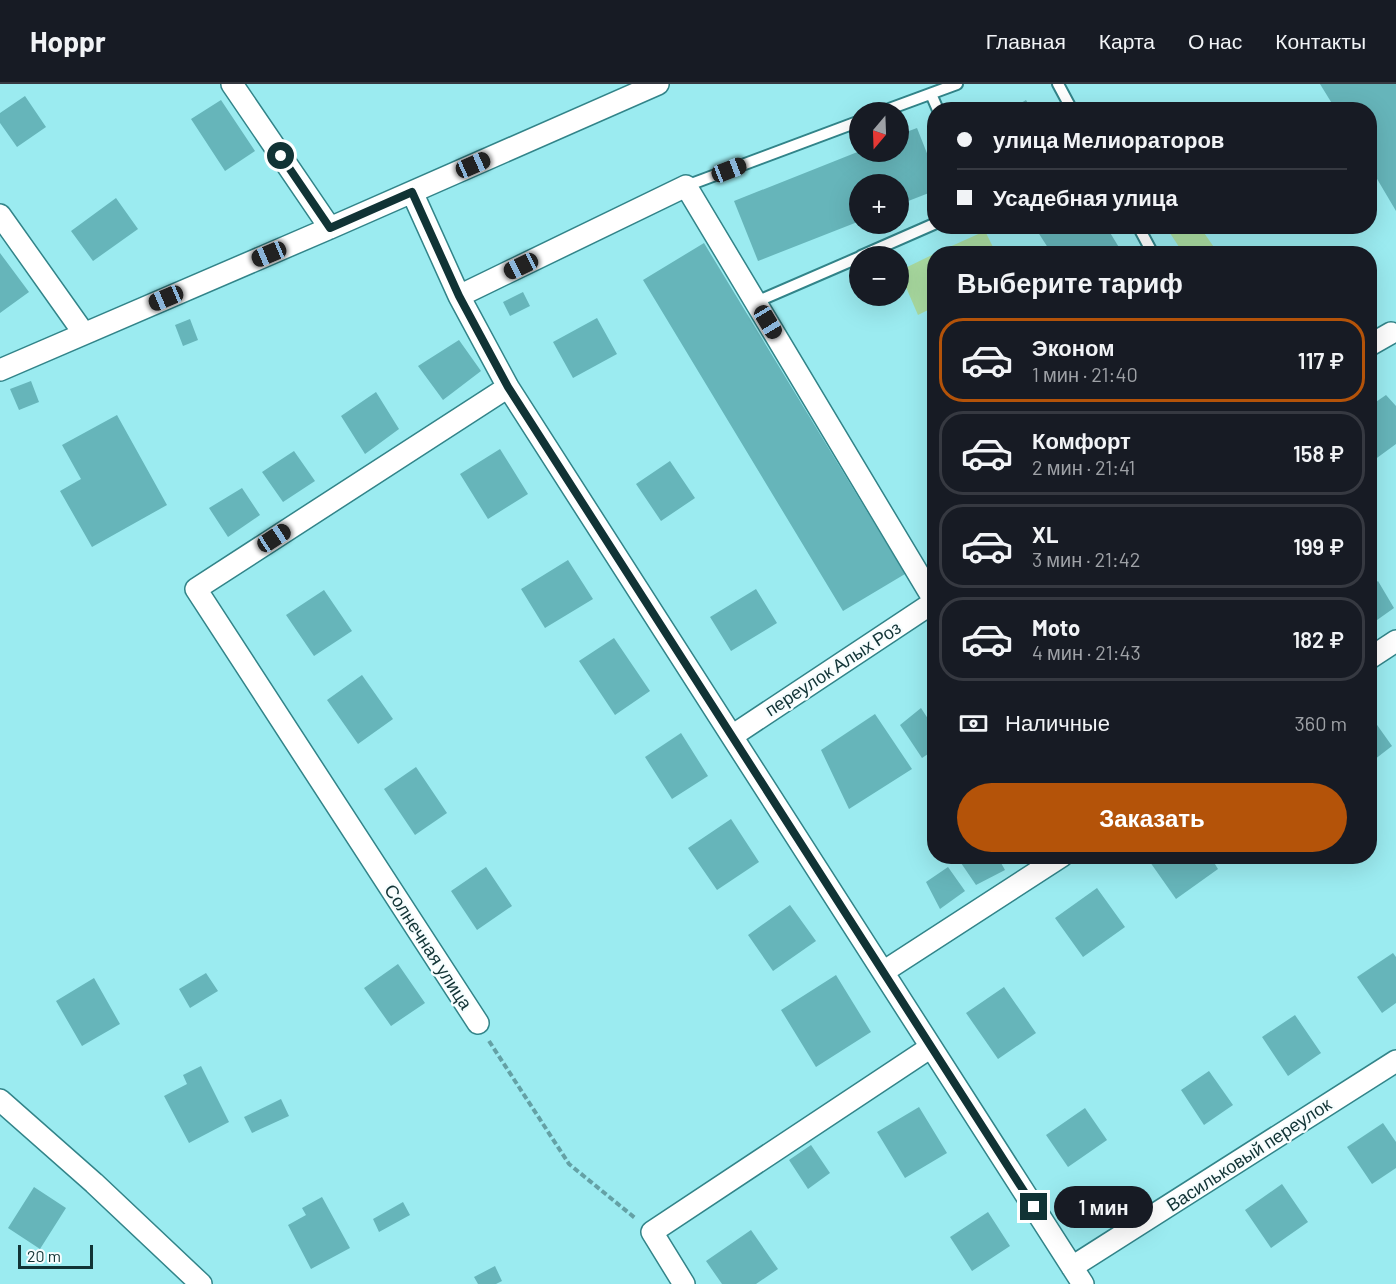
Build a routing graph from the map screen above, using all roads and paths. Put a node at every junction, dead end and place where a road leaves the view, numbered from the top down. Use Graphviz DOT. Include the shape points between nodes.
graph roads {
  1 [pos="232,84"];
  2 [pos="658,84"];
  3 [pos="957,84"];
  4 [pos="1058,84"];
  5 [pos="931,94"];
  6 [pos="909,102"];
  7 [pos="934,102"];
  8 [pos="1068,102"];
  9 [pos="849,125"];
  10 [pos="686,186"];
  11 [pos="412,192"];
  12 [pos="0,215"];
  13 [pos="330,228"];
  14 [pos="927,228"];
  15 [pos="885,246"];
  16 [pos="849,262"];
  17 [pos="459,296"];
  18 [pos="756,302"];
  19 [pos="83,332"];
  20 [pos="1391,333"];
  21 [pos="1377,341"];
  22 [pos="0,370"];
  23 [pos="508,387"];
  24 [pos="927,589"];
  25 [pos="927,606"];
  26 [pos="1396,641"];
  27 [pos="1377,653"];
  28 [pos="732,736"];
  29 [pos="1050,864"];
  30 [pos="883,972"];
  31 [pos="478,1023"];
  32 [pos="931,1047"];
  33 [pos="1396,1061"];
  34 [pos="0,1100"];
  35 [pos="652,1232"];
  36 [pos="1078,1276"];
  37 [pos="201,1284"];
  38 [pos="684,1284"];
  1 -- 13 [label="street"];
  2 -- 11 [label="street"];
  3 -- 5 [label="lane"];
  4 -- 8 [label="lane"];
  5 -- 6 [label="lane"];
  5 -- 7 [label="lane"];
  9 -- 10 [label="lane"];
  10 -- 17 [label="street"];
  10 -- 18 [label="street"];
  11 -- 13 [label="street"];
  11 -- 17 [label="street"];
  12 -- 19 [label="street"];
  13 -- 19 [label="street"];
  14 -- 15 [label="lane"];
  16 -- 18 [label="lane"];
  17 -- 23 [label="street"];
  18 -- 24 [label="street"];
  19 -- 22 [label="street"];
  20 -- 21 [label="street"];
  23 -- 28 [label="street"];
  23 -- 31 [label="street, Солнечная улица" via="196,589"];
  25 -- 28 [label="street, переулок Алых Роз"];
  26 -- 27 [label="street"];
  28 -- 30 [label="street"];
  29 -- 30 [label="street"];
  30 -- 32 [label="street"];
  31 -- 35 [label="path, Солнечная улица" via="569,1164"];
  32 -- 35 [label="street"];
  32 -- 36 [label="street"];
  33 -- 36 [label="street, Васильковый переулок"];
  34 -- 37 [label="street"];
  35 -- 38 [label="street"];
}
